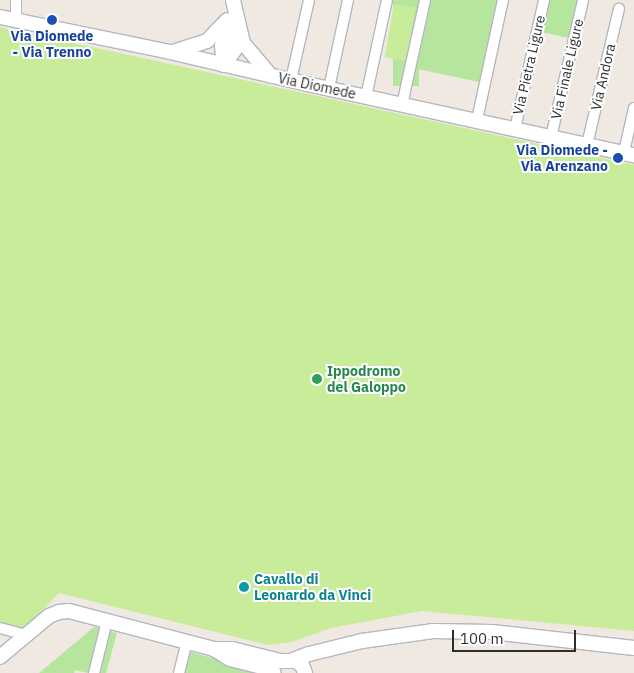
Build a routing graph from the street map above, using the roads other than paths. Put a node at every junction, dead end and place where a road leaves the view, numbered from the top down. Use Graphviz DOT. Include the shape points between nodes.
graph roads {
  1 [pos="16,0"];
  2 [pos="228,0"];
  3 [pos="233,0"];
  4 [pos="309,0"];
  5 [pos="348,0"];
  6 [pos="387,0"];
  7 [pos="425,0"];
  8 [pos="503,0"];
  9 [pos="544,0"];
  10 [pos="583,1"];
  11 [pos="619,9"];
  12 [pos="0,17"];
  13 [pos="16,20"];
  14 [pos="232,20"];
  15 [pos="170,52"];
  16 [pos="224,64"];
  17 [pos="271,76"];
  18 [pos="291,80"];
  19 [pos="329,88"];
  20 [pos="366,97"];
  21 [pos="402,105"];
  22 [pos="634,108"];
  23 [pos="477,120"];
  24 [pos="514,129"];
  25 [pos="551,137"];
  26 [pos="587,145"];
  27 [pos="629,153"];
  28 [pos="107,621"];
  29 [pos="0,628"];
  30 [pos="26,635"];
  31 [pos="187,642"];
  32 [pos="337,647"];
  33 [pos="634,648"];
  34 [pos="214,649"];
  35 [pos="0,657"];
  36 [pos="286,665"];
  37 [pos="305,672"];
  38 [pos="94,673"];
  39 [pos="179,673"];
  40 [pos="274,673"];
  1 -- 13 [label="street"];
  2 -- 14 [label="street"];
  3 -- 14 [label="street"];
  4 -- 18 [label="street"];
  5 -- 19 [label="street"];
  6 -- 20 [label="street"];
  7 -- 21 [label="street"];
  8 -- 23 [label="street"];
  9 -- 24 [label="street, Via Pietra Ligure"];
  10 -- 25 [label="street, Via Finale Ligure"];
  11 -- 26 [label="street, Via Andora"];
  12 -- 13 [label="street, Via Diomede"];
  13 -- 15 [label="street, Via Diomede"];
  14 -- 15 [label="street" via="207,41"];
  14 -- 16 [label="street" via="235,50"];
  14 -- 17 [label="street" via="243,43"];
  15 -- 16 [label="street, Via Diomede"];
  16 -- 17 [label="street, Via Diomede"];
  17 -- 18 [label="street, Via Diomede"];
  18 -- 19 [label="street, Via Diomede"];
  19 -- 20 [label="street, Via Diomede"];
  20 -- 21 [label="street, Via Diomede"];
  21 -- 23 [label="street, Via Diomede"];
  22 -- 27 [label="street"];
  23 -- 24 [label="street, Via Diomede"];
  24 -- 25 [label="street, Via Diomede"];
  25 -- 26 [label="street, Via Diomede"];
  26 -- 27 [label="street, Via Diomede"];
  28 -- 30 [label="street" via="73,612 59,612"];
  28 -- 31 [label="street"];
  28 -- 38 [label="street"];
  29 -- 30 [label="street"];
  30 -- 35 [label="street"];
  31 -- 34 [label="street"];
  31 -- 39 [label="street"];
  32 -- 33 [label="street" via="409,633 447,630"];
  32 -- 36 [label="street"];
  32 -- 37 [label="street" via="322,655"];
  34 -- 36 [label="street" via="232,649"];
  34 -- 40 [label="street"];
  36 -- 37 [label="street" via="301,664"];
}
